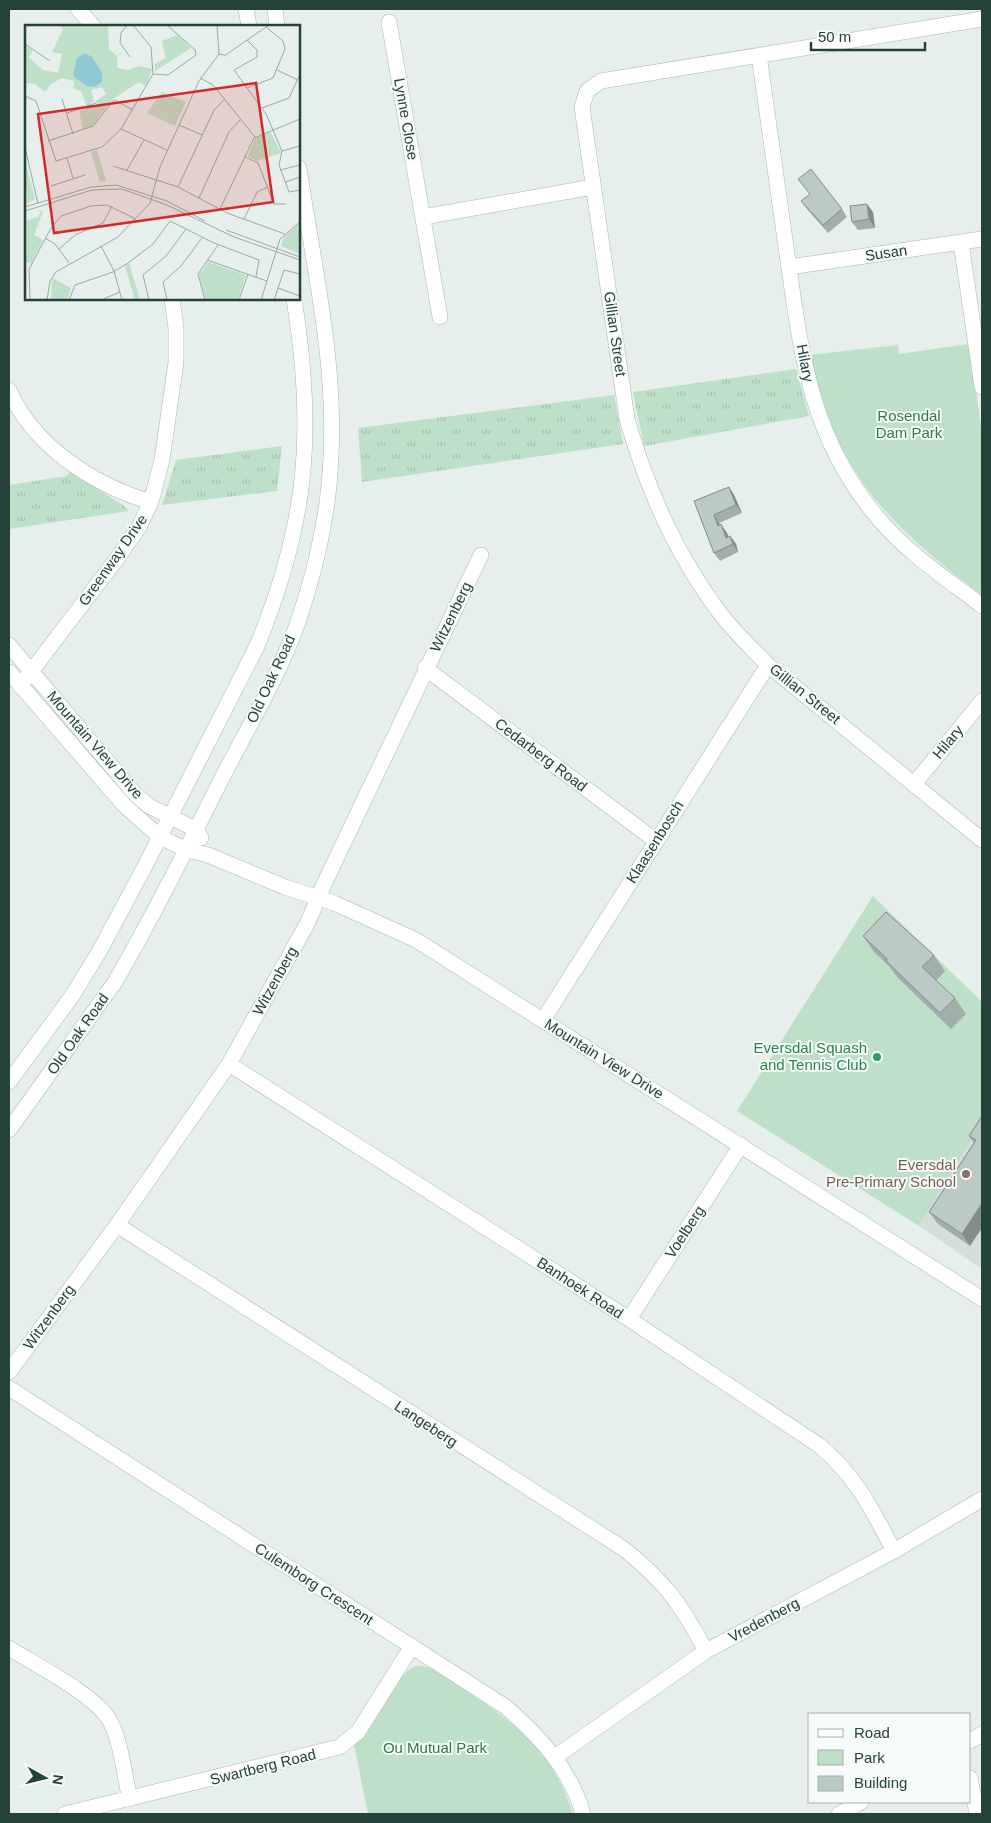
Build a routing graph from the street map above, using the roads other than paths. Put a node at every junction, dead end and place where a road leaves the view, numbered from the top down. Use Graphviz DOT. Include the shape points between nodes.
graph roads {
  1 [pos="78,9"];
  2 [pos="246,9"];
  3 [pos="274,9"];
  4 [pos="982,19"];
  5 [pos="389,22"];
  6 [pos="92,25"];
  7 [pos="249,25"];
  8 [pos="277,25"];
  9 [pos="759,55"];
  10 [pos="300,175"];
  11 [pos="593,187"];
  12 [pos="423,217"];
  13 [pos="982,239"];
  14 [pos="961,242"];
  15 [pos="789,267"];
  16 [pos="172,300"];
  17 [pos="294,300"];
  18 [pos="440,316"];
  19 [pos="982,387"];
  20 [pos="9,390"];
  21 [pos="151,502"];
  22 [pos="480,555"];
  23 [pos="982,606"];
  24 [pos="9,645"];
  25 [pos="768,665"];
  26 [pos="425,668"];
  27 [pos="9,672"];
  28 [pos="32,672"];
  29 [pos="20,686"];
  30 [pos="982,701"];
  31 [pos="914,784"];
  32 [pos="171,816"];
  33 [pos="197,830"];
  34 [pos="160,837"];
  35 [pos="982,840"];
  36 [pos="656,841"];
  37 [pos="187,850"];
  38 [pos="208,855"];
  39 [pos="318,898"];
  40 [pos="543,1020"];
  41 [pos="229,1064"];
  42 [pos="9,1082"];
  43 [pos="9,1130"];
  44 [pos="741,1145"];
  45 [pos="117,1225"];
  46 [pos="982,1299"];
  47 [pos="629,1319"];
  48 [pos="9,1372"];
  49 [pos="9,1388"];
  50 [pos="982,1499"];
  51 [pos="894,1551"];
  52 [pos="412,1646"];
  53 [pos="9,1648"];
  54 [pos="706,1651"];
  55 [pos="982,1734"];
  56 [pos="971,1740"];
  57 [pos="555,1757"];
  58 [pos="971,1783"];
  59 [pos="130,1799"];
  60 [pos="859,1803"];
  61 [pos="65,1814"];
  62 [pos="583,1814"];
  63 [pos="839,1814"];
  64 [pos="977,1814"];
  1 -- 6 [label="street"];
  2 -- 7 [label="street"];
  3 -- 8 [label="street"];
  4 -- 9 [label="street, Gillian Street"];
  5 -- 12 [label="street, Lynne Close"];
  9 -- 11 [label="street, Gillian Street" via="593,85 587,91 582,107"];
  9 -- 15 [label="street, Hilary"];
  10 -- 33 [label="street, Old Oak Road" via="332,404 332,457 326,510 316,562 297,623"];
  11 -- 12 [label="street"];
  11 -- 25 [label="street, Gillian Street" via="627,420 640,463 677,542 710,600"];
  12 -- 18 [label="street, Lynne Close"];
  13 -- 14 [label="street, Susan"];
  14 -- 15 [label="street, Susan"];
  14 -- 19 [label="street"];
  15 -- 23 [label="street, Hilary" via="810,390 840,463 894,536"];
  16 -- 21 [label="street, Greenway Drive" via="176,362 162,460"];
  17 -- 32 [label="street, Old Oak Road" via="303,356 307,416 304,475 291,548 275,602 257,646"];
  20 -- 21 [label="street" via="28,422 62,457 120,492"];
  21 -- 28 [label="street, Greenway Drive" via="124,549"];
  22 -- 26 [label="street, Witzenberg"];
  24 -- 28 [label="street, Mountain View Drive"];
  25 -- 31 [label="street, Gillian Street"];
  25 -- 36 [label="street, Klaasenbosch"];
  26 -- 36 [label="street, Cedarberg Road"];
  26 -- 39 [label="street, Witzenberg"];
  27 -- 29 [label="street, Mountain View Drive"];
  28 -- 29 [label="street, Greenway Drive"];
  28 -- 32 [label="street, Mountain View Drive" via="129,788 149,806"];
  29 -- 34 [label="street, Mountain View Drive" via="133,814"];
  30 -- 31 [label="street, Hilary"];
  31 -- 35 [label="street, Gillian Street"];
  32 -- 33 [label="street, Mountain View Drive"];
  32 -- 34 [label="street, Old Oak Road"];
  33 -- 37 [label="street, Old Oak Road"];
  33 -- 38 [label="street"];
  34 -- 37 [label="street, Mountain View Drive"];
  34 -- 42 [label="street, Old Oak Road" via="76,989"];
  36 -- 40 [label="street, Klaasenbosch"];
  37 -- 38 [label="street, Mountain View Drive"];
  37 -- 43 [label="street, Old Oak Road" via="115,982"];
  38 -- 39 [label="street, Mountain View Drive"];
  39 -- 40 [label="street, Mountain View Drive" via="416,940"];
  39 -- 41 [label="street, Witzenberg" via="303,932"];
  40 -- 44 [label="street, Mountain View Drive"];
  41 -- 45 [label="street, Witzenberg"];
  41 -- 47 [label="street, Banhoek Road"];
  44 -- 46 [label="street, Mountain View Drive"];
  44 -- 47 [label="street, Voelberg"];
  45 -- 48 [label="street, Witzenberg"];
  45 -- 54 [label="street, Langeberg" via="624,1549 649,1569 678,1600"];
  47 -- 51 [label="street, Banhoek Road" via="820,1446 843,1466 861,1490"];
  49 -- 52 [label="street, Culemborg Crescent"];
  50 -- 51 [label="street, Vredenberg"];
  51 -- 54 [label="street, Vredenberg"];
  52 -- 57 [label="street, Culemborg Crescent" via="506,1708"];
  52 -- 59 [label="street, Swartberg Road" via="358,1732 339,1747"];
  53 -- 59 [label="street" via="106,1714 115,1732"];
  54 -- 57 [label="street, Vredenberg"];
  55 -- 56 [label="street"];
  57 -- 62 [label="street, Culemborg Crescent" via="572,1785"];
  58 -- 64 [label="street"];
  59 -- 61 [label="street, Swartberg Road"];
  60 -- 63 [label="street"];
}
